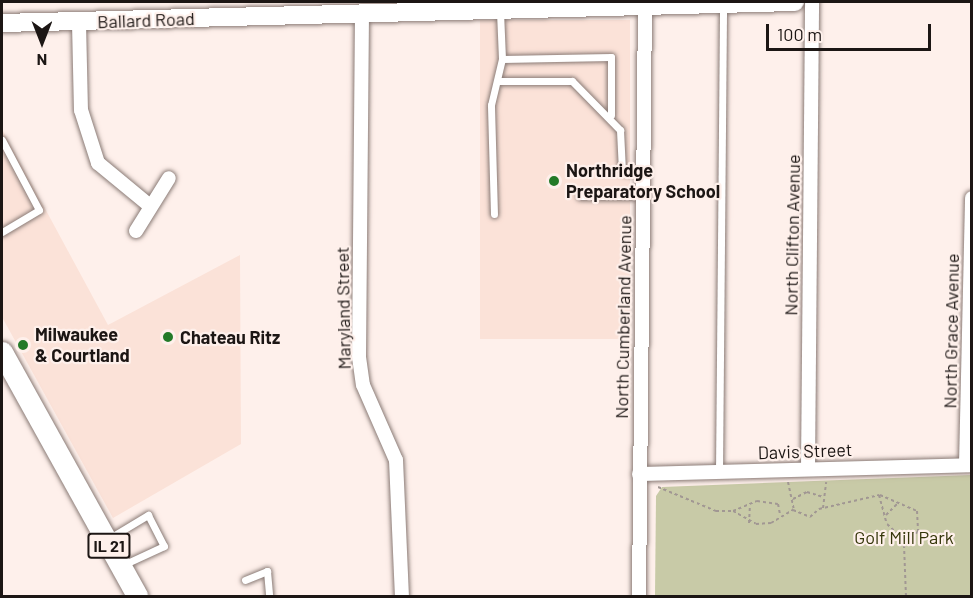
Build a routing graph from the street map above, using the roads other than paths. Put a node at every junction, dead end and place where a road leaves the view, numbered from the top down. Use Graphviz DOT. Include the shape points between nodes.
graph roads {
  1 [pos="795,2"];
  2 [pos="812,2"];
  3 [pos="645,4"];
  4 [pos="723,4"];
  5 [pos="311,8"];
  6 [pos="500,10"];
  7 [pos="362,13"];
  8 [pos="2,23"];
  9 [pos="79,23"];
  10 [pos="502,59"];
  11 [pos="498,81"];
  12 [pos="611,115"];
  13 [pos="2,140"];
  14 [pos="643,174"];
  15 [pos="169,178"];
  16 [pos="580,196"];
  17 [pos="643,196"];
  18 [pos="972,198"];
  19 [pos="150,206"];
  20 [pos="494,214"];
  21 [pos="136,231"];
  22 [pos="2,232"];
  23 [pos="2,357"];
  24 [pos="969,465"];
  25 [pos="808,469"];
  26 [pos="719,472"];
  27 [pos="639,474"];
  28 [pos="106,540"];
  29 [pos="120,567"];
  30 [pos="245,580"];
  31 [pos="266,595"];
  32 [pos="137,597"];
  33 [pos="402,597"];
  34 [pos="639,597"];
  1 -- 4 [label="street, Ballard Road"];
  2 -- 25 [label="street, North Clifton Avenue"];
  3 -- 4 [label="street, Ballard Road"];
  3 -- 6 [label="street, Ballard Road"];
  3 -- 14 [label="street, North Cumberland Avenue"];
  4 -- 26 [label="lane"];
  5 -- 7 [label="street, Ballard Road"];
  5 -- 9 [label="street, Ballard Road"];
  6 -- 7 [label="street, Ballard Road"];
  6 -- 10 [label="lane"];
  7 -- 33 [label="street, Maryland Street" via="359,357 363,385 396,460"];
  8 -- 9 [label="street, Ballard Road"];
  9 -- 19 [label="street" via="81,110 98,163"];
  10 -- 11 [label="lane"];
  10 -- 12 [label="lane" via="611,57"];
  11 -- 12 [label="lane" via="572,81"];
  11 -- 20 [label="lane" via="491,105"];
  12 -- 14 [label="lane" via="620,130 622,170"];
  13 -- 22 [label="lane" via="39,210"];
  14 -- 17 [label="street, North Cumberland Avenue"];
  15 -- 19 [label="street"];
  16 -- 17 [label="lane"];
  17 -- 27 [label="street, North Cumberland Avenue"];
  18 -- 24 [label="street, North Grace Avenue"];
  19 -- 21 [label="street"];
  23 -- 28 [label="main road, IL 21"];
  24 -- 25 [label="street, Davis Street"];
  25 -- 26 [label="street, Davis Street"];
  26 -- 27 [label="street, Davis Street"];
  27 -- 34 [label="street, North Cumberland Avenue"];
  28 -- 29 [label="main road, IL 21"];
  28 -- 29 [label="lane" via="148,515 164,546"];
  29 -- 32 [label="main road, IL 21"];
  30 -- 31 [label="lane" via="267,571"];
}
